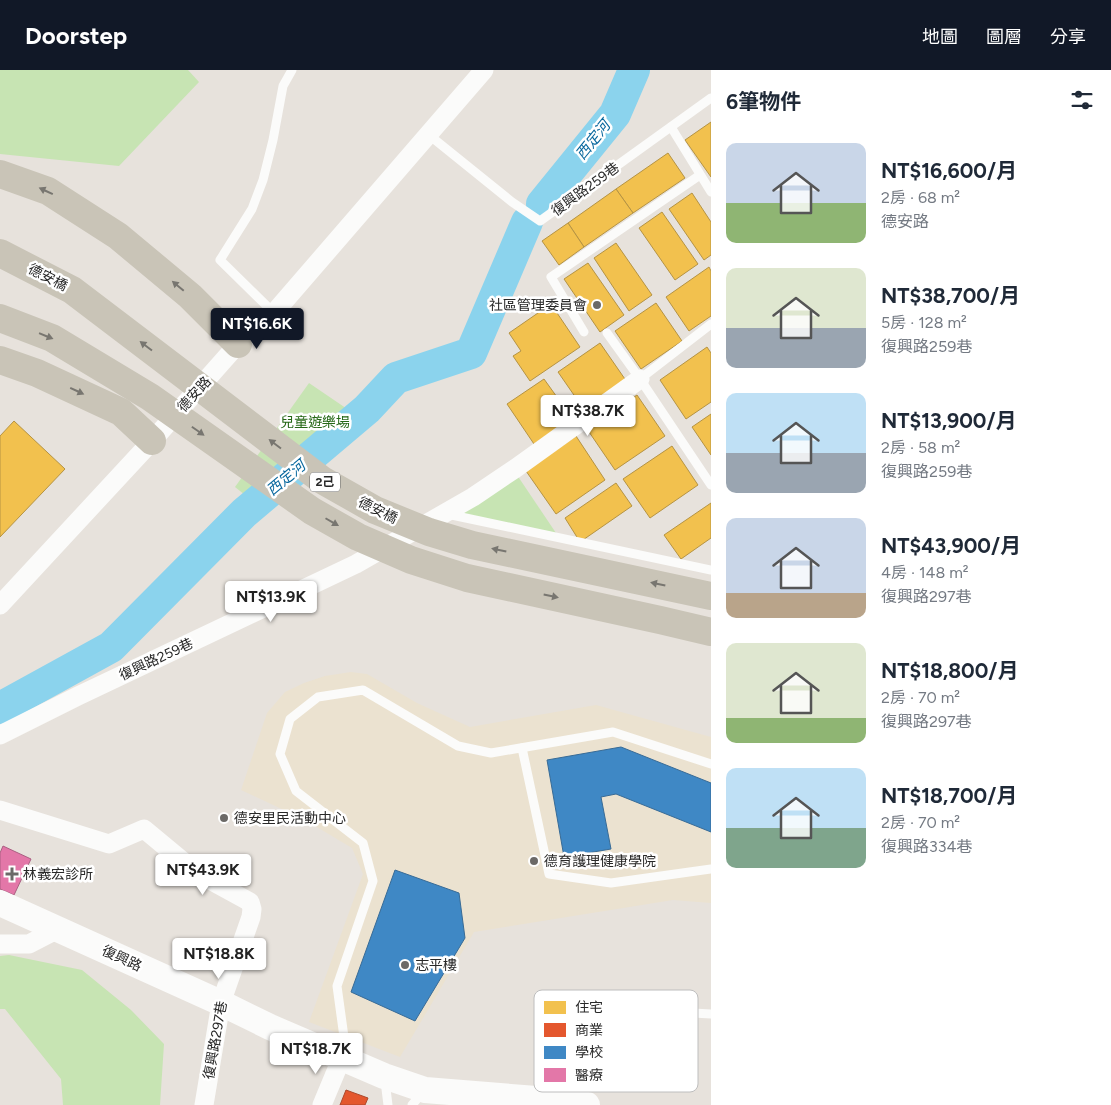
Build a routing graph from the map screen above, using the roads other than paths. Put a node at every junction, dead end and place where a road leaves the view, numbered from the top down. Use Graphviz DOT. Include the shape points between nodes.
graph roads {
  1 [pos="292,70"];
  2 [pos="484,70"];
  3 [pos="711,98"];
  4 [pos="671,127"];
  5 [pos="429,135"];
  6 [pos="0,174"];
  7 [pos="700,175"];
  8 [pos="711,192"];
  9 [pos="0,253"];
  10 [pos="274,313"];
  11 [pos="0,318"];
  12 [pos="709,329"];
  13 [pos="584,332"];
  14 [pos="607,333"];
  15 [pos="238,344"];
  16 [pos="0,360"];
  17 [pos="640,379"];
  18 [pos="152,441"];
  19 [pos="711,485"];
  20 [pos="444,513"];
  21 [pos="709,587"];
  22 [pos="0,604"];
  23 [pos="711,632"];
  24 [pos="0,735"];
  25 [pos="522,748"];
  26 [pos="711,764"];
  27 [pos="0,810"];
  28 [pos="711,868"];
  29 [pos="0,903"];
  30 [pos="58,929"];
  31 [pos="0,944"];
  32 [pos="220,1003"];
  33 [pos="698,1013"];
  34 [pos="711,1014"];
  35 [pos="342,1057"];
  36 [pos="384,1076"];
  37 [pos="549,1092"];
  38 [pos="418,1097"];
  39 [pos="549,1100"];
  40 [pos="204,1105"];
  41 [pos="322,1105"];
  42 [pos="388,1105"];
  43 [pos="587,1105"];
  1 -- 10 [label="lane" via="283,86 260,188 252,209 220,260"];
  2 -- 5 [label="street, 德安路"];
  3 -- 4 [label="lane, 復興路259巷"];
  4 -- 5 [label="lane, 復興路259巷" via="540,221"];
  4 -- 7 [label="lane"];
  5 -- 10 [label="street, 德安路"];
  15 -- 6 [label="main road, one-way" via="190,296 118,236 48,191"];
  7 -- 8 [label="lane"];
  7 -- 13 [label="lane" via="551,277"];
  21 -- 9 [label="main road, 德安橋 / 2己, one-way" via="472,545 374,510 322,480 72,290"];
  10 -- 15 [label="street, 德安路"];
  11 -- 23 [label="main road, 2己, one-way" via="52,338 150,397 312,510 358,537 411,560 467,578"];
  12 -- 17 [label="lane, 復興路259巷"];
  14 -- 17 [label="lane"];
  15 -- 18 [label="street, 德安路"];
  16 -- 18 [label="main road, one-way" via="37,372 121,412"];
  17 -- 19 [label="lane"];
  17 -- 20 [label="street, 復興路259巷" via="516,468"];
  18 -- 22 [label="street, 德安路"];
  20 -- 21 [label="lane"];
  20 -- 24 [label="street, 復興路259巷" via="356,564"];
  25 -- 26 [label="lane" via="613,732"];
  25 -- 28 [label="lane" via="549,874 611,883"];
  25 -- 35 [label="lane" via="491,753 458,746 362,690 318,697 290,719 280,754 296,791 363,843 373,881 337,986 344,1037"];
  27 -- 32 [label="street, 復興路297巷" via="109,844 144,829 197,873 250,902 251,917"];
  29 -- 30 [label="street, 復興路"];
  30 -- 31 [label="street" via="29,944"];
  30 -- 32 [label="street, 復興路"];
  32 -- 35 [label="street, 復興路"];
  32 -- 40 [label="street, 復興路297巷"];
  33 -- 34 [label="lane"];
  35 -- 36 [label="street, 復興路"];
  35 -- 41 [label="street"];
  36 -- 38 [label="street, 復興路"];
  36 -- 42 [label="lane"];
  37 -- 39 [label="lane"];
  38 -- 39 [label="street, 復興路"];
  39 -- 43 [label="street, 復興路"];
}
